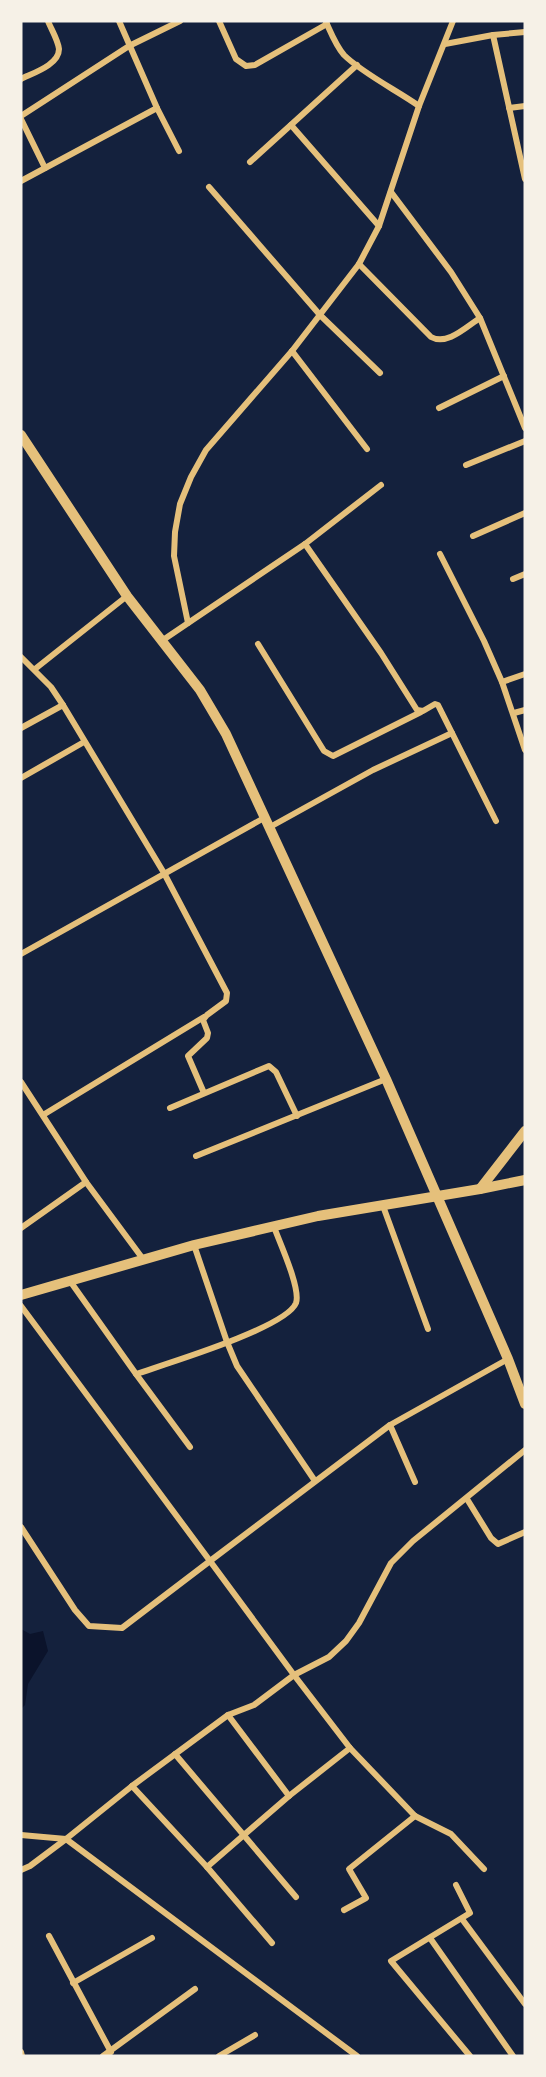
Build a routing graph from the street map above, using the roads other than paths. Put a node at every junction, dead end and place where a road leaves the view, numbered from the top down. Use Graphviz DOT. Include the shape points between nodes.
graph roads {
  1 [pos="48,21"];
  2 [pos="119,21"];
  3 [pos="180,21"];
  4 [pos="219,21"];
  5 [pos="453,21"];
  6 [pos="326,22"];
  7 [pos="525,32"];
  8 [pos="493,35"];
  9 [pos="445,44"];
  10 [pos="129,46"];
  11 [pos="357,65"];
  12 [pos="21,79"];
  13 [pos="419,106"];
  14 [pos="525,106"];
  15 [pos="157,108"];
  16 [pos="509,108"];
  17 [pos="21,118"];
  18 [pos="291,125"];
  19 [pos="179,152"];
  20 [pos="250,162"];
  21 [pos="45,168"];
  22 [pos="525,177"];
  23 [pos="21,181"];
  24 [pos="209,187"];
  25 [pos="391,192"];
  26 [pos="379,226"];
  27 [pos="359,264"];
  28 [pos="320,315"];
  29 [pos="480,318"];
  30 [pos="292,351"];
  31 [pos="380,374"];
  32 [pos="504,376"];
  33 [pos="439,408"];
  34 [pos="525,428"];
  35 [pos="21,435"];
  36 [pos="525,441"];
  37 [pos="367,449"];
  38 [pos="466,465"];
  39 [pos="381,485"];
  40 [pos="525,513"];
  41 [pos="473,536"];
  42 [pos="305,544"];
  43 [pos="440,554"];
  44 [pos="525,574"];
  45 [pos="513,579"];
  46 [pos="126,596"];
  47 [pos="188,623"];
  48 [pos="163,640"];
  49 [pos="258,644"];
  50 [pos="21,657"];
  51 [pos="35,669"];
  52 [pos="525,674"];
  53 [pos="502,681"];
  54 [pos="63,705"];
  55 [pos="525,710"];
  56 [pos="421,712"];
  57 [pos="514,713"];
  58 [pos="21,728"];
  59 [pos="452,733"];
  60 [pos="84,742"];
  61 [pos="525,750"];
  62 [pos="21,778"];
  63 [pos="496,821"];
  64 [pos="267,822"];
  65 [pos="164,873"];
  66 [pos="21,954"];
  67 [pos="205,1017"];
  68 [pos="386,1079"];
  69 [pos="21,1082"];
  70 [pos="204,1093"];
  71 [pos="170,1108"];
  72 [pos="43,1115"];
  73 [pos="297,1116"];
  74 [pos="525,1131"];
  75 [pos="196,1156"];
  76 [pos="525,1180"];
  77 [pos="86,1182"];
  78 [pos="480,1189"];
  79 [pos="437,1195"];
  80 [pos="383,1206"];
  81 [pos="274,1227"];
  82 [pos="21,1228"];
  83 [pos="194,1245"];
  84 [pos="143,1259"];
  85 [pos="70,1281"];
  86 [pos="21,1295"];
  87 [pos="21,1306"];
  88 [pos="428,1329"];
  89 [pos="227,1342"];
  90 [pos="508,1359"];
  91 [pos="136,1374"];
  92 [pos="525,1404"];
  93 [pos="390,1425"];
  94 [pos="190,1447"];
  95 [pos="525,1450"];
  96 [pos="315,1481"];
  97 [pos="415,1482"];
  98 [pos="467,1499"];
  99 [pos="21,1527"];
  100 [pos="525,1532"];
  101 [pos="210,1561"];
  102 [pos="294,1675"];
  103 [pos="228,1715"];
  104 [pos="350,1748"];
  105 [pos="175,1754"];
  106 [pos="132,1786"];
  107 [pos="289,1796"];
  108 [pos="415,1816"];
  109 [pos="21,1835"];
  110 [pos="242,1835"];
  111 [pos="66,1839"];
  112 [pos="207,1867"];
  113 [pos="484,1869"];
  114 [pos="21,1870"];
  115 [pos="456,1885"];
  116 [pos="296,1897"];
  117 [pos="344,1910"];
  118 [pos="462,1919"];
  119 [pos="49,1936"];
  120 [pos="152,1938"];
  121 [pos="430,1938"];
  122 [pos="272,1943"];
  123 [pos="73,1983"];
  124 [pos="195,1989"];
  125 [pos="525,2004"];
  126 [pos="255,2035"];
  127 [pos="111,2052"];
  128 [pos="103,2056"];
  129 [pos="219,2056"];
  130 [pos="357,2056"];
  131 [pos="470,2056"];
  132 [pos="513,2056"];
  1 -- 12 [label="street" via="59,50 56,57"];
  2 -- 10 [label="street"];
  3 -- 10 [label="street"];
  4 -- 6 [label="street" via="236,59 246,66 255,65"];
  5 -- 9 [label="street"];
  6 -- 11 [label="street" via="344,54"];
  7 -- 8 [label="street"];
  8 -- 9 [label="street"];
  8 -- 16 [label="street"];
  9 -- 13 [label="street"];
  10 -- 15 [label="street"];
  10 -- 17 [label="street"];
  11 -- 13 [label="street"];
  11 -- 18 [label="street"];
  13 -- 25 [label="street"];
  14 -- 16 [label="street"];
  15 -- 19 [label="street"];
  15 -- 21 [label="street"];
  16 -- 22 [label="street"];
  17 -- 21 [label="street"];
  18 -- 20 [label="street"];
  18 -- 26 [label="street"];
  21 -- 23 [label="street"];
  24 -- 28 [label="street"];
  25 -- 26 [label="street"];
  25 -- 29 [label="street"];
  26 -- 27 [label="street"];
  27 -- 28 [label="street"];
  27 -- 29 [label="street" via="437,340 447,339"];
  28 -- 30 [label="street"];
  28 -- 31 [label="street"];
  29 -- 32 [label="street"];
  30 -- 37 [label="street"];
  30 -- 47 [label="street" via="206,450 180,504 174,556"];
  32 -- 33 [label="street"];
  32 -- 34 [label="street"];
  35 -- 46 [label="street"];
  36 -- 38 [label="street"];
  39 -- 42 [label="street"];
  40 -- 41 [label="street"];
  42 -- 47 [label="street"];
  42 -- 56 [label="street"];
  43 -- 53 [label="street"];
  44 -- 45 [label="street"];
  46 -- 48 [label="street"];
  46 -- 51 [label="street"];
  47 -- 48 [label="street"];
  48 -- 64 [label="street" via="226,734"];
  49 -- 56 [label="street" via="329,756"];
  50 -- 51 [label="street"];
  51 -- 54 [label="street"];
  52 -- 53 [label="street"];
  53 -- 57 [label="street"];
  54 -- 58 [label="street"];
  54 -- 60 [label="street"];
  55 -- 57 [label="street"];
  56 -- 59 [label="street" via="437,704"];
  57 -- 61 [label="street"];
  59 -- 63 [label="street"];
  59 -- 64 [label="street"];
  60 -- 62 [label="street"];
  60 -- 65 [label="street"];
  64 -- 65 [label="street"];
  64 -- 68 [label="street"];
  65 -- 66 [label="street"];
  65 -- 67 [label="street" via="227,993 224,1003"];
  67 -- 70 [label="street" via="207,1038 188,1056"];
  67 -- 72 [label="street"];
  68 -- 73 [label="street"];
  68 -- 79 [label="street"];
  69 -- 72 [label="street"];
  70 -- 71 [label="street"];
  70 -- 73 [label="street" via="269,1065"];
  72 -- 77 [label="street"];
  73 -- 75 [label="street"];
  74 -- 78 [label="street"];
  76 -- 78 [label="street"];
  77 -- 82 [label="street"];
  77 -- 84 [label="street"];
  78 -- 79 [label="street"];
  79 -- 80 [label="street"];
  79 -- 90 [label="street"];
  80 -- 81 [label="street"];
  80 -- 88 [label="street"];
  81 -- 83 [label="street"];
  81 -- 89 [label="street" via="296,1290 296,1302 277,1320"];
  83 -- 84 [label="street"];
  83 -- 89 [label="street"];
  84 -- 85 [label="street"];
  85 -- 86 [label="street"];
  85 -- 91 [label="street"];
  87 -- 101 [label="street"];
  89 -- 91 [label="street"];
  89 -- 96 [label="street" via="237,1366"];
  90 -- 92 [label="street"];
  90 -- 93 [label="street"];
  91 -- 94 [label="street"];
  93 -- 96 [label="street"];
  93 -- 97 [label="street"];
  95 -- 98 [label="street"];
  96 -- 101 [label="street"];
  98 -- 100 [label="street" via="498,1544"];
  98 -- 102 [label="street" via="391,1563 346,1641 329,1657"];
  99 -- 101 [label="street" via="88,1626 122,1628"];
  101 -- 102 [label="street"];
  102 -- 103 [label="street" via="254,1705"];
  102 -- 104 [label="street"];
  103 -- 105 [label="street"];
  103 -- 107 [label="street"];
  104 -- 107 [label="street"];
  104 -- 108 [label="street"];
  105 -- 106 [label="street"];
  105 -- 110 [label="street"];
  106 -- 111 [label="street"];
  106 -- 112 [label="street"];
  107 -- 110 [label="street"];
  108 -- 113 [label="street" via="451,1834"];
  108 -- 117 [label="street" via="349,1869 366,1898"];
  109 -- 111 [label="street"];
  110 -- 112 [label="street"];
  110 -- 116 [label="street"];
  111 -- 114 [label="street"];
  111 -- 130 [label="street"];
  112 -- 122 [label="street"];
  115 -- 118 [label="street" via="470,1913"];
  118 -- 121 [label="street"];
  118 -- 125 [label="street"];
  119 -- 123 [label="street"];
  120 -- 123 [label="street"];
  121 -- 131 [label="street" via="391,1961"];
  121 -- 132 [label="street"];
  123 -- 127 [label="street"];
  124 -- 127 [label="street"];
  126 -- 129 [label="street"];
  127 -- 128 [label="street"];
}
